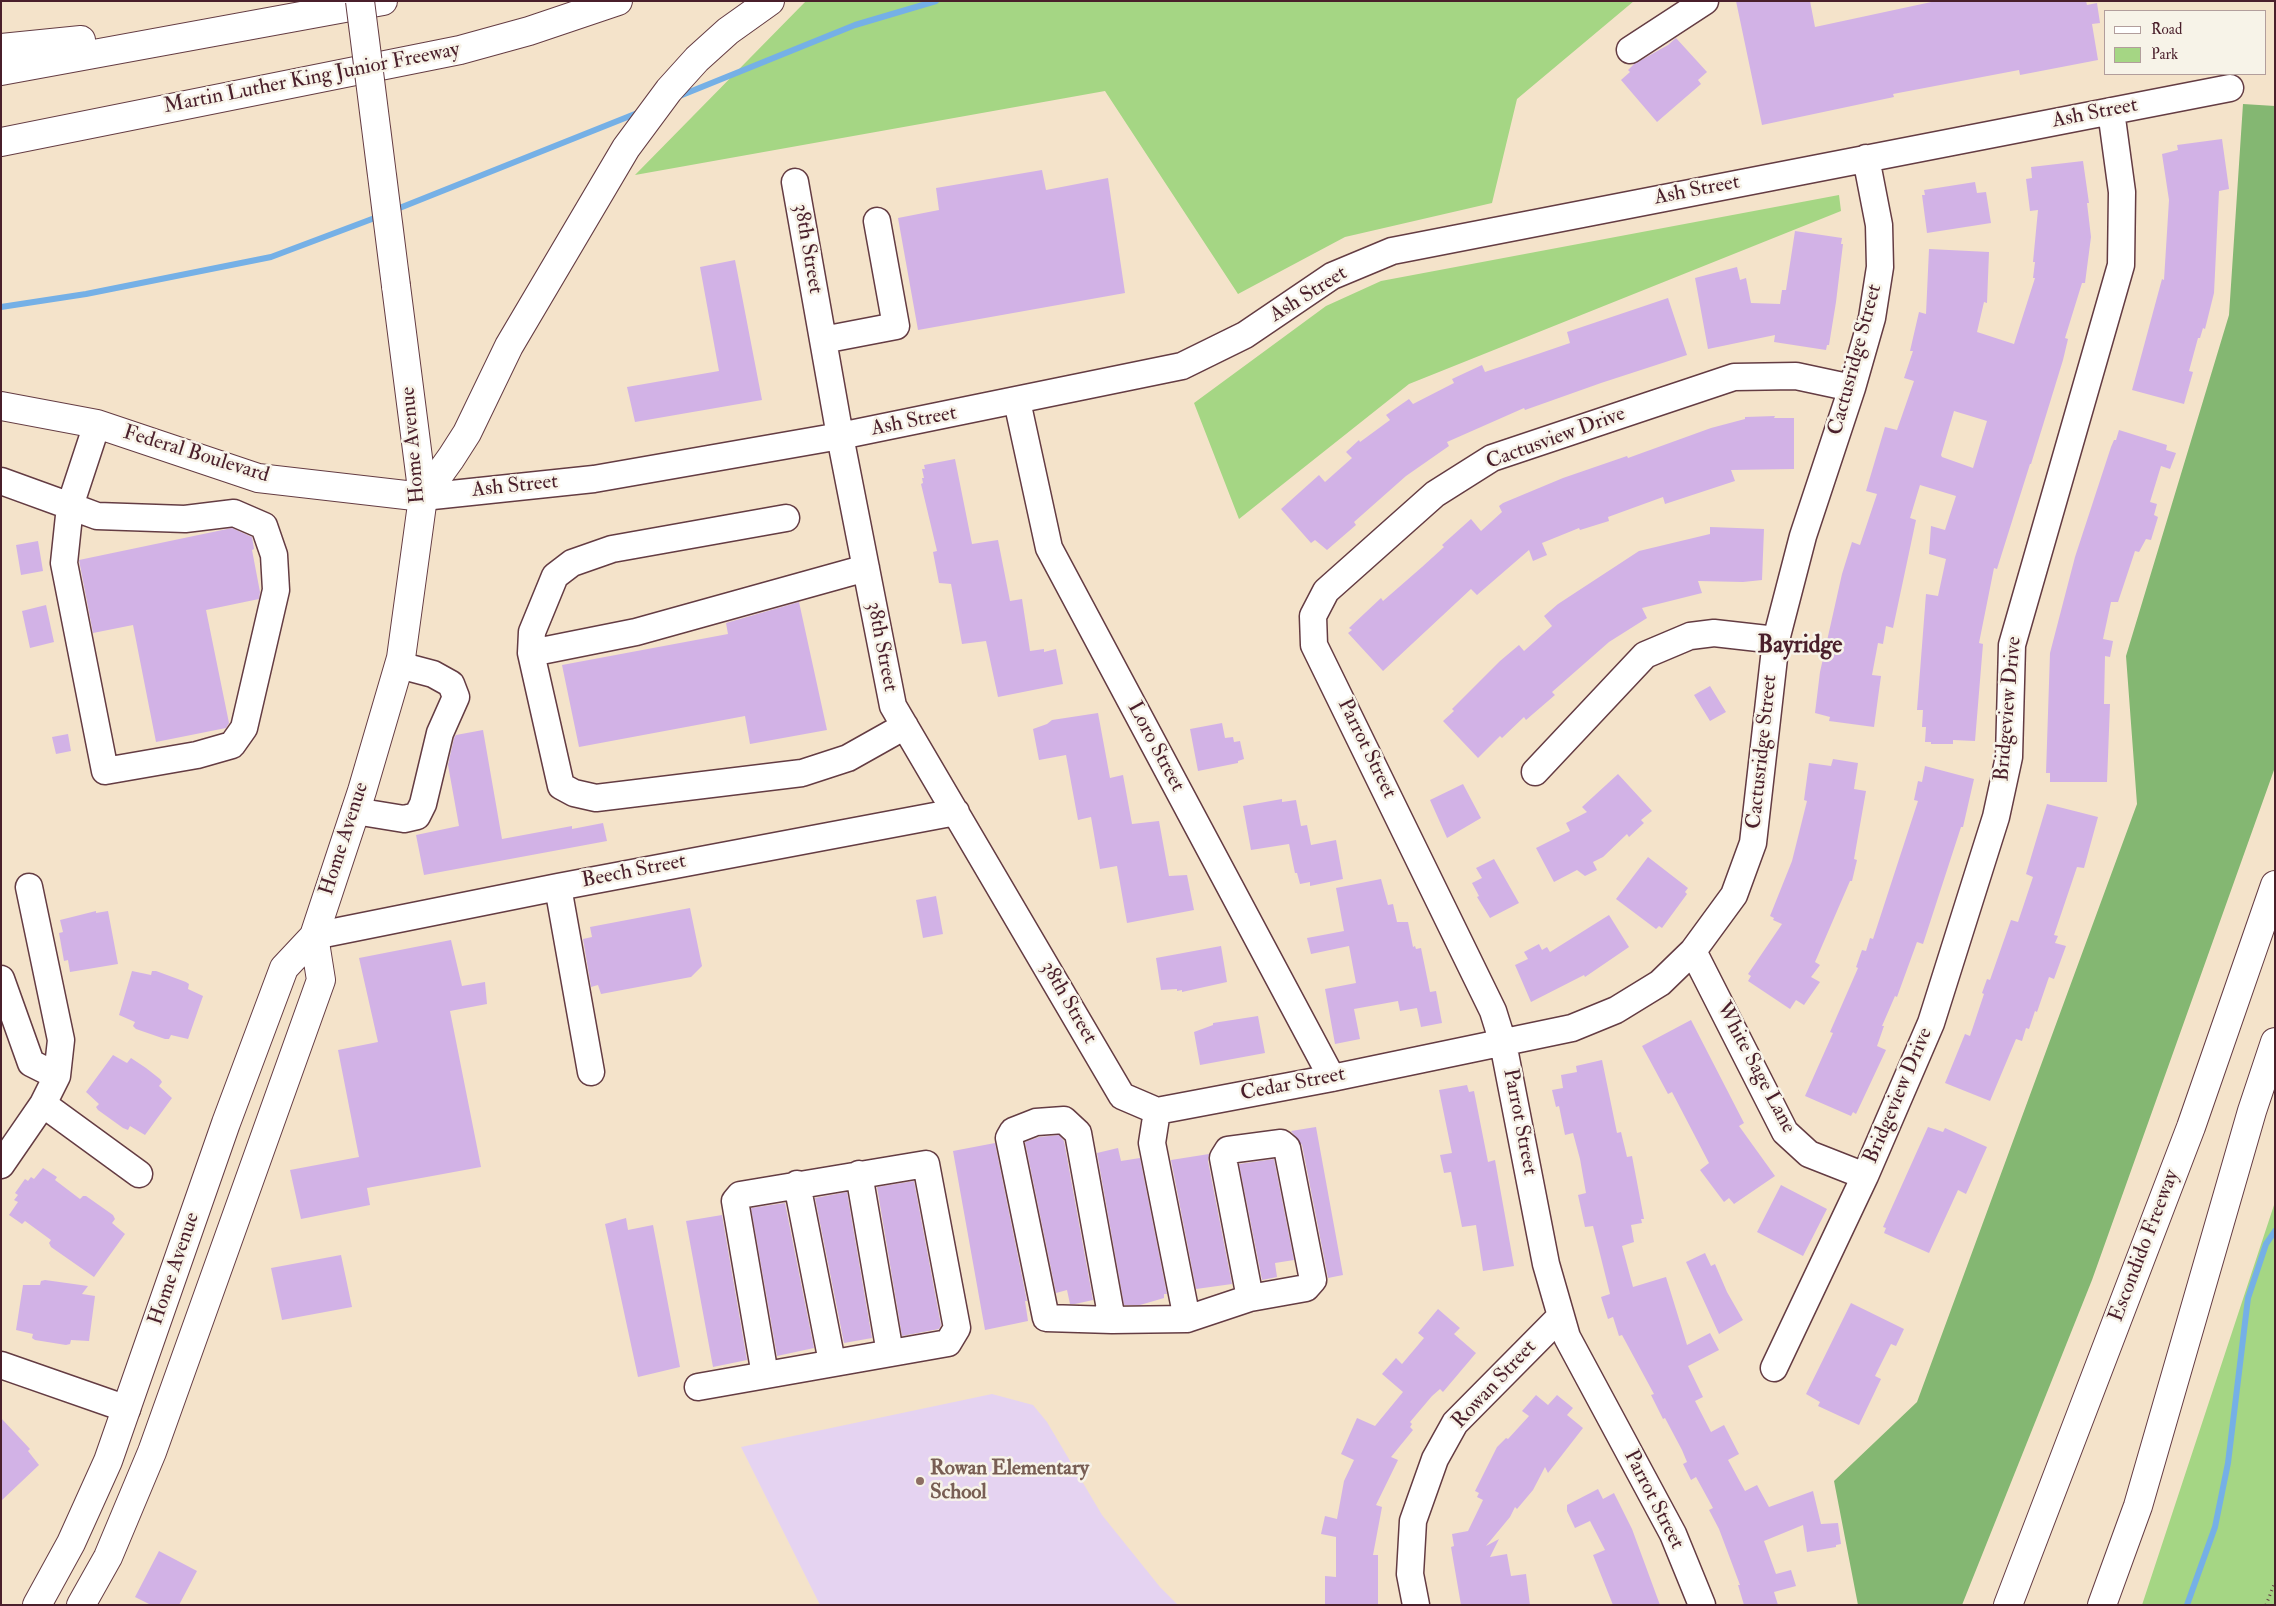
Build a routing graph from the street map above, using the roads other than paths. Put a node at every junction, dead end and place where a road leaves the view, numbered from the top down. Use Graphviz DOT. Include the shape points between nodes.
graph roads {
  1 [pos="360,1"];
  2 [pos="383,1"];
  3 [pos="618,1"];
  4 [pos="1705,1"];
  5 [pos="765,4"];
  6 [pos="286,20"];
  7 [pos="1,48"];
  8 [pos="1630,50"];
  9 [pos="1,71"];
  10 [pos="2230,88"];
  11 [pos="2111,111"];
  12 [pos="1,142"];
  13 [pos="1866,158"];
  14 [pos="794,182"];
  15 [pos="877,221"];
  16 [pos="823,340"];
  17 [pos="1852,388"];
  18 [pos="1017,401"];
  19 [pos="1,406"];
  20 [pos="97,424"];
  21 [pos="840,436"];
  22 [pos="1,481"];
  23 [pos="423,497"];
  24 [pos="70,506"];
  25 [pos="786,518"];
  26 [pos="866,568"];
  27 [pos="1776,640"];
  28 [pos="1314,646"];
  29 [pos="531,653"];
  30 [pos="399,665"];
  31 [pos="905,726"];
  32 [pos="1535,772"];
  33 [pos="355,811"];
  34 [pos="956,812"];
  35 [pos="2275,885"];
  36 [pos="29,887"];
  37 [pos="558,887"];
  38 [pos="314,936"];
  39 [pos="1694,951"];
  40 [pos="1,979"];
  41 [pos="2275,1042"];
  42 [pos="1503,1043"];
  43 [pos="591,1072"];
  44 [pos="57,1076"];
  45 [pos="1332,1078"];
  46 [pos="43,1104"];
  47 [pos="1157,1111"];
  48 [pos="1,1165"];
  49 [pos="139,1174"];
  50 [pos="859,1174"];
  51 [pos="1865,1176"];
  52 [pos="797,1184"];
  53 [pos="1250,1298"];
  54 [pos="1561,1316"];
  55 [pos="1187,1319"];
  56 [pos="1112,1320"];
  57 [pos="890,1353"];
  58 [pos="832,1362"];
  59 [pos="1,1364"];
  60 [pos="1774,1368"];
  61 [pos="765,1375"];
  62 [pos="698,1387"];
  63 [pos="127,1409"];
  64 [pos="37,1605"];
  65 [pos="81,1605"];
  66 [pos="1416,1605"];
  67 [pos="1702,1605"];
  68 [pos="2008,1605"];
  69 [pos="2102,1605"];
  1 -- 23 [label="main road, Home Avenue, bridge"];
  2 -- 6 [label="main road"];
  3 -- 12 [label="main road, Martin Luther King Junior Freeway" via="460,50"];
  4 -- 8 [label="street"];
  5 -- 23 [label="main road" via="698,59 669,90 618,160 509,346 467,433"];
  6 -- 7 [label="main road"];
  6 -- 9 [label="main road"];
  10 -- 11 [label="street, Ash Street"];
  11 -- 13 [label="street, Ash Street"];
  11 -- 51 [label="street, Bridgeview Drive" via="2122,192 2121,266 2012,645 2009,757 1996,817 1931,1023"];
  13 -- 17 [label="street, Cactusridge Street" via="1879,225 1880,267 1872,318"];
  13 -- 18 [label="street, Ash Street" via="1392,251 1332,276 1245,335 1182,366"];
  14 -- 16 [label="street, 38th Street"];
  15 -- 16 [label="street" via="896,326"];
  16 -- 21 [label="street, 38th Street"];
  17 -- 27 [label="street, Cactusridge Street" via="1803,536"];
  17 -- 28 [label="street, Cactusview Drive" via="1796,376 1734,378 1492,458 1435,494 1326,590 1313,616"];
  18 -- 21 [label="street, Ash Street"];
  18 -- 45 [label="street, Loro Street" via="1048,548"];
  19 -- 20 [label="main road, Federal Boulevard"];
  20 -- 23 [label="main road, Federal Boulevard" via="258,478"];
  20 -- 24 [label="street"];
  21 -- 23 [label="street, Ash Street" via="594,479"];
  21 -- 26 [label="street, 38th Street"];
  22 -- 24 [label="street"];
  23 -- 30 [label="main road, Home Avenue"];
  24 -- 24 [label="street" via="64,564 105,771 196,755 232,745 244,728 276,590 274,555 264,526 234,513 185,519 97,516"];
  25 -- 29 [label="street" via="612,549 572,562 555,576 532,632"];
  26 -- 29 [label="street" via="636,632"];
  26 -- 31 [label="street, 38th Street" via="893,706"];
  27 -- 32 [label="street" via="1714,633 1690,636 1645,655"];
  27 -- 39 [label="street, Cactusridge Street" via="1753,843 1734,894"];
  28 -- 42 [label="street, Parrot Street" via="1493,1011"];
  29 -- 31 [label="street" via="561,786 596,798 802,773 848,758"];
  30 -- 33 [label="main road, Home Avenue"];
  30 -- 33 [label="street" via="433,674 450,684 456,697 440,733 423,804 417,816 404,819"];
  31 -- 34 [label="street, 38th Street"];
  33 -- 38 [label="main road, Home Avenue"];
  34 -- 37 [label="street, Beech Street"];
  34 -- 47 [label="street, 38th Street" via="1122,1096"];
  35 -- 68 [label="main road, Escondido Freeway" via="2191,1127"];
  36 -- 44 [label="street" via="62,1040"];
  37 -- 38 [label="street, Beech Street"];
  37 -- 43 [label="street"];
  38 -- 63 [label="main road, Home Avenue" via="284,968 226,1123"];
  38 -- 65 [label="main road, Home Avenue" via="321,980 135,1495 108,1557"];
  39 -- 42 [label="street, Cactusridge Street" via="1660,983 1616,1010 1572,1028"];
  39 -- 51 [label="street, White Sage Lane" via="1784,1132 1809,1154"];
  40 -- 44 [label="street" via="32,1063"];
  41 -- 69 [label="main road" via="2252,1111 2138,1506"];
  42 -- 45 [label="street, Cedar Street"];
  42 -- 54 [label="street, Parrot Street" via="1546,1264"];
  44 -- 46 [label="street"];
  45 -- 47 [label="street, Cedar Street"];
  46 -- 48 [label="street"];
  46 -- 49 [label="street"];
  47 -- 55 [label="street" via="1152,1143"];
  50 -- 52 [label="street"];
  50 -- 57 [label="street"];
  50 -- 57 [label="street" via="926,1164 957,1328 948,1343"];
  51 -- 60 [label="street, Bridgeview Drive"];
  52 -- 58 [label="street"];
  52 -- 61 [label="street" via="740,1196 735,1201"];
  53 -- 53 [label="street" via="1306,1288 1313,1280 1287,1148 1281,1143 1228,1150 1223,1158"];
  53 -- 55 [label="street"];
  54 -- 66 [label="street, Rowan Street" via="1454,1423 1434,1459 1413,1521 1410,1574"];
  54 -- 67 [label="street, Parrot Street" via="1567,1337 1673,1534"];
  55 -- 56 [label="street"];
  56 -- 56 [label="street" via="1046,1318 1009,1138 1013,1131 1036,1122 1064,1120 1078,1133"];
  57 -- 58 [label="street"];
  58 -- 61 [label="street"];
  59 -- 63 [label="street"];
  61 -- 62 [label="street"];
  63 -- 64 [label="main road, Home Avenue" via="108,1462 71,1543"];
}
